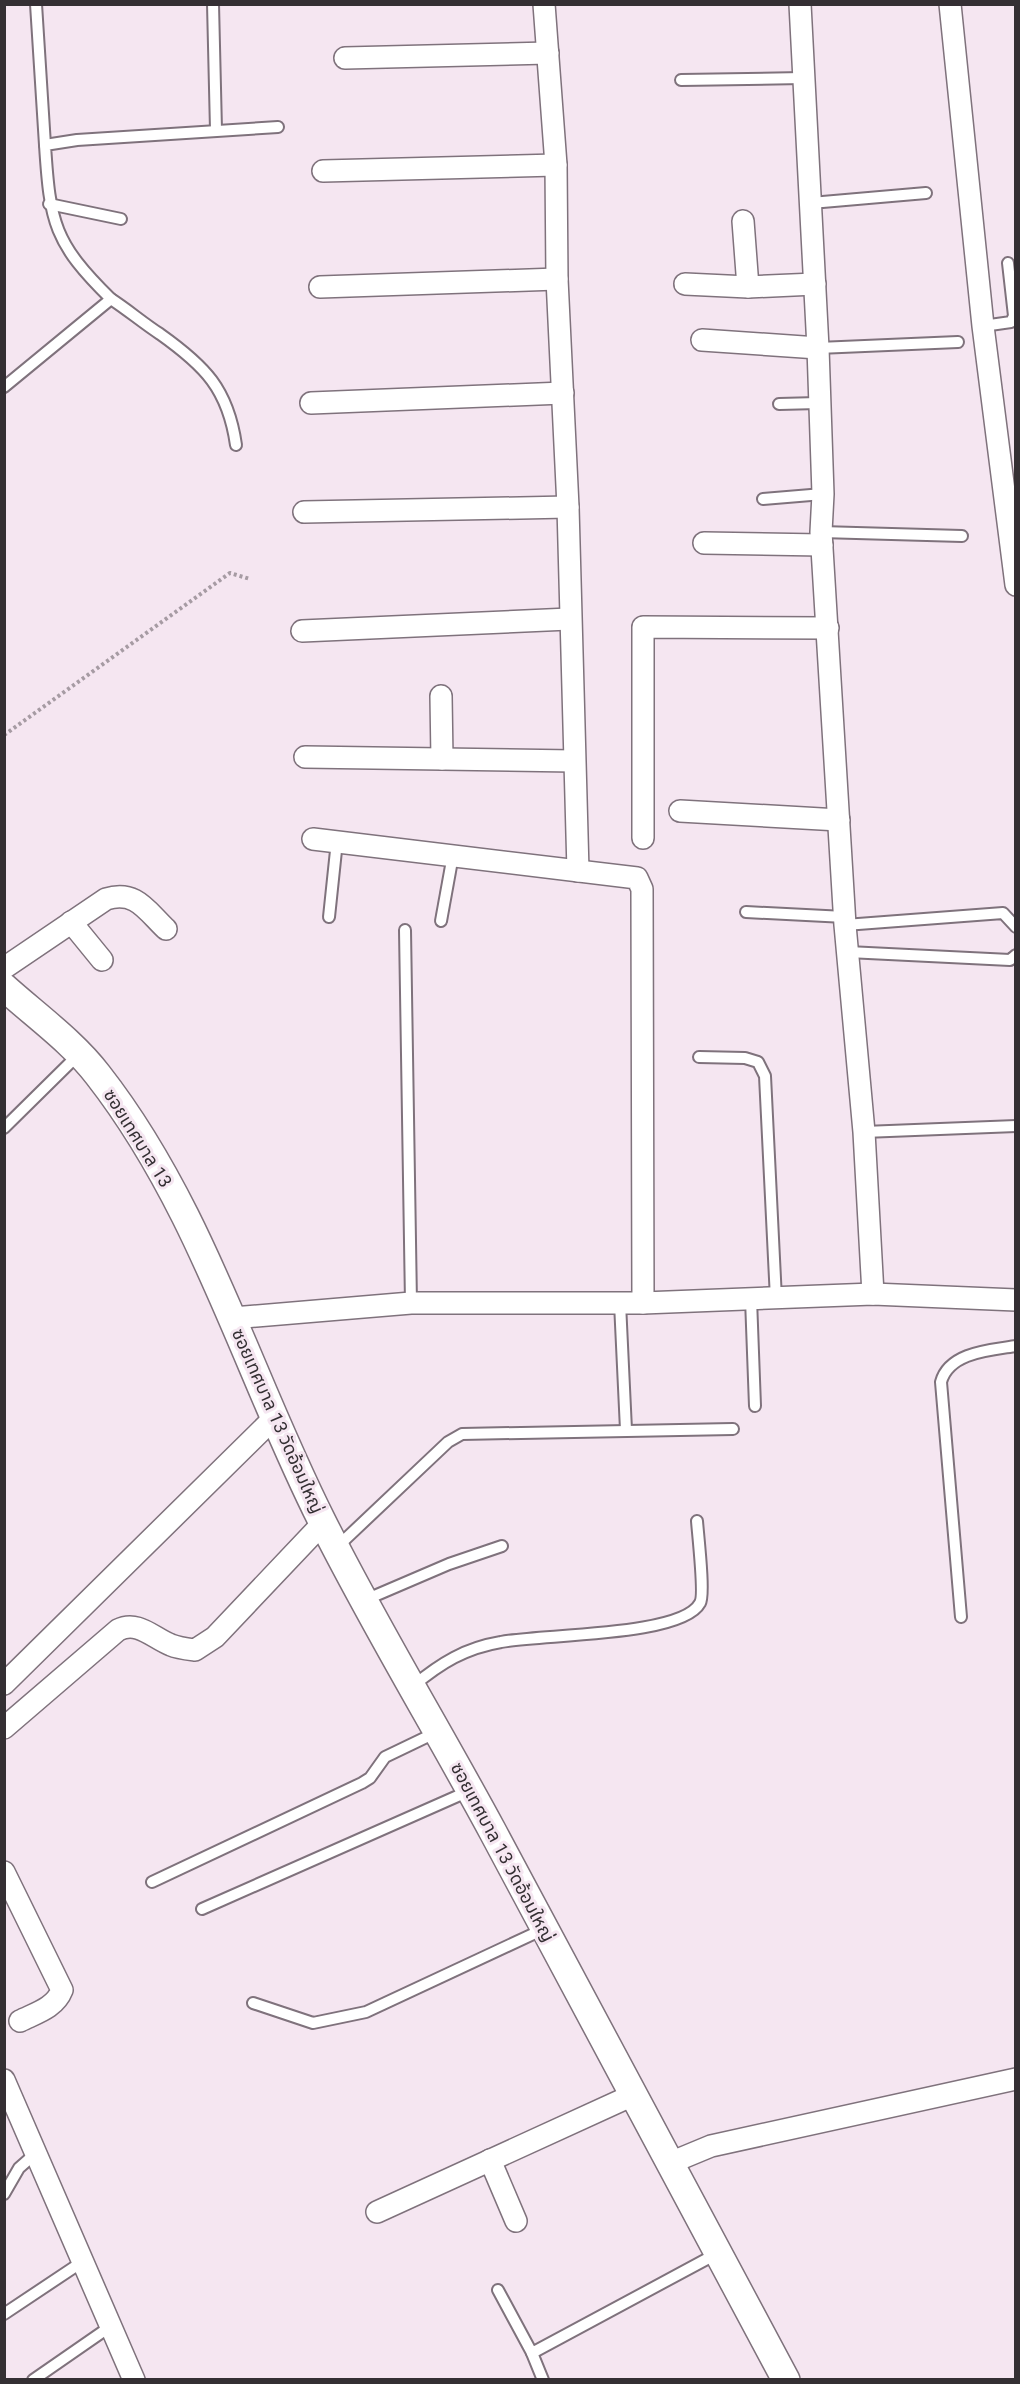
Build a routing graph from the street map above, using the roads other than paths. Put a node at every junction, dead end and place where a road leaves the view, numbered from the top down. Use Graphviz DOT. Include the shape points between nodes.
graph roads {
  1 [pos="36,4"];
  2 [pos="213,4"];
  3 [pos="544,4"];
  4 [pos="800,4"];
  5 [pos="950,4"];
  6 [pos="548,53"];
  7 [pos="345,58"];
  8 [pos="803,78"];
  9 [pos="681,80"];
  10 [pos="278,127"];
  11 [pos="216,130"];
  12 [pos="45,145"];
  13 [pos="556,165"];
  14 [pos="323,171"];
  15 [pos="926,193"];
  16 [pos="811,203"];
  17 [pos="49,204"];
  18 [pos="121,219"];
  19 [pos="744,221"];
  20 [pos="1008,263"];
  21 [pos="557,279"];
  22 [pos="685,284"];
  23 [pos="814,284"];
  24 [pos="321,287"];
  25 [pos="748,287"];
  26 [pos="111,299"];
  27 [pos="982,326"];
  28 [pos="702,340"];
  29 [pos="957,342"];
  30 [pos="818,348"];
  31 [pos="4,387"];
  32 [pos="563,393"];
  33 [pos="311,403"];
  34 [pos="818,403"];
  35 [pos="779,404"];
  36 [pos="236,445"];
  37 [pos="823,494"];
  38 [pos="763,499"];
  39 [pos="568,507"];
  40 [pos="304,512"];
  41 [pos="962,536"];
  42 [pos="821,539"];
  43 [pos="704,543"];
  44 [pos="1016,585"];
  45 [pos="569,620"];
  46 [pos="828,628"];
  47 [pos="302,632"];
  48 [pos="441,696"];
  49 [pos="305,757"];
  50 [pos="442,759"];
  51 [pos="574,760"];
  52 [pos="680,811"];
  53 [pos="839,820"];
  54 [pos="643,838"];
  55 [pos="313,839"];
  56 [pos="337,842"];
  57 [pos="453,855"];
  58 [pos="578,871"];
  59 [pos="746,912"];
  60 [pos="329,917"];
  61 [pos="441,921"];
  62 [pos="845,921"];
  63 [pos="71,922"];
  64 [pos="1016,927"];
  65 [pos="166,929"];
  66 [pos="405,930"];
  67 [pos="848,952"];
  68 [pos="1016,955"];
  69 [pos="102,960"];
  70 [pos="4,968"];
  71 [pos="4,987"];
  72 [pos="78,1055"];
  73 [pos="699,1058"];
  74 [pos="1016,1126"];
  75 [pos="4,1128"];
  76 [pos="864,1132"];
  77 [pos="873,1294"];
  78 [pos="751,1299"];
  79 [pos="776,1299"];
  80 [pos="1016,1300"];
  81 [pos="411,1303"];
  82 [pos="620,1303"];
  83 [pos="643,1303"];
  84 [pos="233,1318"];
  85 [pos="1016,1346"];
  86 [pos="755,1406"];
  87 [pos="274,1418"];
  88 [pos="733,1429"];
  89 [pos="626,1430"];
  90 [pos="697,1521"];
  91 [pos="322,1523"];
  92 [pos="502,1546"];
  93 [pos="336,1548"];
  94 [pos="365,1600"];
  95 [pos="961,1617"];
  96 [pos="4,1684"];
  97 [pos="413,1687"];
  98 [pos="4,1728"];
  99 [pos="437,1731"];
  100 [pos="470,1791"];
  101 [pos="4,1872"];
  102 [pos="152,1882"];
  103 [pos="202,1908"];
  104 [pos="544,1929"];
  105 [pos="253,2003"];
  106 [pos="20,2021"];
  107 [pos="1016,2079"];
  108 [pos="4,2080"];
  109 [pos="633,2095"];
  110 [pos="36,2153"];
  111 [pos="490,2160"];
  112 [pos="670,2163"];
  113 [pos="4,2193"];
  114 [pos="376,2212"];
  115 [pos="516,2221"];
  116 [pos="718,2253"];
  117 [pos="82,2262"];
  118 [pos="498,2290"];
  119 [pos="4,2314"];
  120 [pos="111,2326"];
  121 [pos="532,2353"];
  122 [pos="33,2379"];
  123 [pos="134,2379"];
  124 [pos="543,2379"];
  125 [pos="786,2379"];
  1 -- 12 [label="lane"];
  2 -- 11 [label="lane"];
  3 -- 6 [label="street"];
  4 -- 8 [label="street"];
  5 -- 27 [label="street"];
  6 -- 7 [label="street"];
  6 -- 13 [label="street"];
  8 -- 9 [label="lane"];
  8 -- 16 [label="street"];
  10 -- 11 [label="lane"];
  11 -- 12 [label="lane"];
  12 -- 17 [label="lane"];
  13 -- 14 [label="street"];
  13 -- 21 [label="street"];
  15 -- 16 [label="lane"];
  16 -- 23 [label="street"];
  17 -- 18 [label="lane"];
  17 -- 26 [label="lane" via="73,260"];
  19 -- 25 [label="street"];
  20 -- 27 [label="lane" via="1014,316 1005,325"];
  21 -- 24 [label="street"];
  21 -- 32 [label="street"];
  22 -- 25 [label="street"];
  23 -- 25 [label="street"];
  23 -- 30 [label="street"];
  26 -- 31 [label="lane"];
  26 -- 36 [label="lane" via="193,357 209,374 225,400"];
  27 -- 44 [label="street"];
  28 -- 30 [label="street"];
  29 -- 30 [label="lane"];
  30 -- 34 [label="street"];
  32 -- 33 [label="street"];
  32 -- 39 [label="street"];
  34 -- 35 [label="lane"];
  34 -- 37 [label="street"];
  37 -- 38 [label="lane"];
  37 -- 42 [label="street"];
  39 -- 40 [label="street"];
  39 -- 45 [label="street"];
  41 -- 42 [label="lane"];
  42 -- 43 [label="street"];
  42 -- 46 [label="street"];
  45 -- 47 [label="street"];
  45 -- 51 [label="street"];
  46 -- 53 [label="street"];
  46 -- 54 [label="street" via="643,627"];
  48 -- 50 [label="street"];
  49 -- 50 [label="street"];
  50 -- 51 [label="street"];
  51 -- 58 [label="street"];
  52 -- 53 [label="street"];
  53 -- 62 [label="street"];
  55 -- 56 [label="street"];
  56 -- 57 [label="street"];
  56 -- 60 [label="lane"];
  57 -- 58 [label="street"];
  57 -- 61 [label="lane"];
  58 -- 83 [label="street" via="636,879 642,889"];
  59 -- 62 [label="lane"];
  62 -- 64 [label="lane" via="1003,914"];
  62 -- 67 [label="street"];
  63 -- 65 [label="street" via="106,899 120,895 136,899"];
  63 -- 69 [label="street"];
  63 -- 70 [label="street"];
  66 -- 81 [label="lane"];
  67 -- 68 [label="lane" via="1010,960"];
  67 -- 76 [label="street"];
  71 -- 72 [label="street, ซอยเทศบาล 13"];
  72 -- 75 [label="lane"];
  72 -- 84 [label="street, ซอยเทศบาล 13" via="96,1072 138,1131 212,1270"];
  73 -- 79 [label="lane" via="746,1058 758,1062 765,1076"];
  74 -- 76 [label="lane"];
  76 -- 77 [label="street"];
  77 -- 79 [label="street"];
  77 -- 80 [label="street"];
  78 -- 79 [label="street"];
  78 -- 83 [label="street"];
  78 -- 86 [label="lane"];
  81 -- 82 [label="street"];
  81 -- 84 [label="street"];
  82 -- 83 [label="street"];
  82 -- 89 [label="lane"];
  84 -- 87 [label="street, ซอยเทศบาล 13 วัดอ้อมใหญ่"];
  85 -- 95 [label="lane" via="974,1352 948,1369 942,1382"];
  87 -- 91 [label="street, ซอยเทศบาล 13 วัดอ้อมใหญ่"];
  87 -- 96 [label="street"];
  88 -- 89 [label="lane"];
  89 -- 93 [label="lane" via="462,1434 448,1442"];
  90 -- 97 [label="lane" via="702,1599 694,1610 674,1620 635,1630 501,1642 447,1660"];
  91 -- 93 [label="street, ซอยเทศบาล 13 วัดอ้อมใหญ่"];
  91 -- 98 [label="street" via="195,1650 172,1646 138,1628 118,1630"];
  92 -- 94 [label="lane"];
  93 -- 94 [label="street, ซอยเทศบาล 13 วัดอ้อมใหญ่"];
  94 -- 97 [label="street, ซอยเทศบาล 13 วัดอ้อมใหญ่"];
  97 -- 99 [label="street, ซอยเทศบาล 13 วัดอ้อมใหญ่"];
  99 -- 100 [label="street, ซอยเทศบาล 13 วัดอ้อมใหญ่"];
  99 -- 102 [label="lane" via="385,1757 363,1782"];
  100 -- 103 [label="lane"];
  100 -- 104 [label="street, ซอยเทศบาล 13 วัดอ้อมใหญ่"];
  101 -- 106 [label="street" via="62,1990 49,2007"];
  104 -- 105 [label="lane" via="366,2012 314,2023"];
  104 -- 109 [label="street, ซอยเทศบาล 13 วัดอ้อมใหญ่"];
  107 -- 112 [label="street" via="711,2146"];
  108 -- 110 [label="street"];
  109 -- 111 [label="street"];
  109 -- 112 [label="street, ซอยเทศบาล 13 วัดอ้อมใหญ่"];
  110 -- 113 [label="lane" via="19,2168"];
  110 -- 117 [label="street"];
  111 -- 114 [label="street"];
  111 -- 115 [label="street"];
  112 -- 116 [label="street, ซอยเทศบาล 13 วัดอ้อมใหญ่"];
  116 -- 121 [label="lane"];
  116 -- 125 [label="street, ซอยเทศบาล 13 วัดอ้อมใหญ่"];
  117 -- 119 [label="lane"];
  117 -- 120 [label="street"];
  118 -- 121 [label="lane"];
  120 -- 122 [label="lane"];
  120 -- 123 [label="street"];
  121 -- 124 [label="lane"];
}
